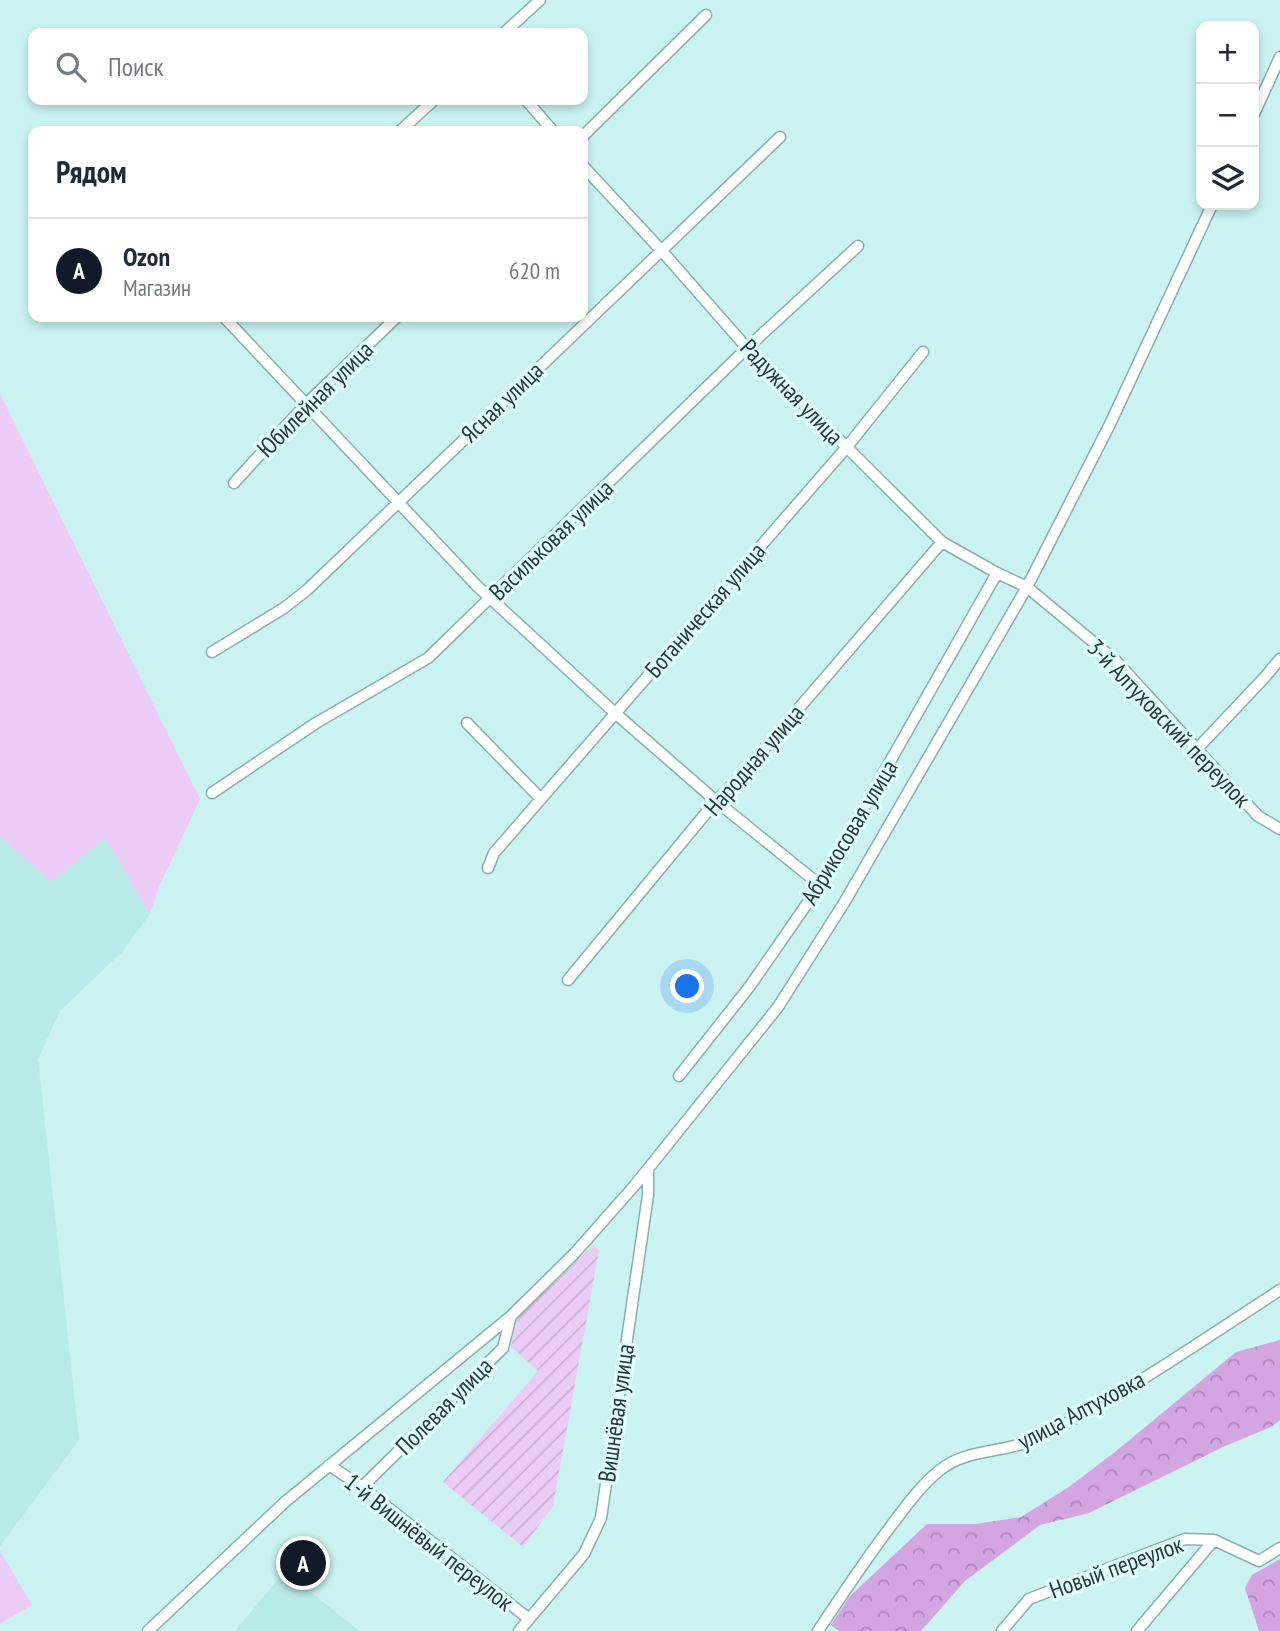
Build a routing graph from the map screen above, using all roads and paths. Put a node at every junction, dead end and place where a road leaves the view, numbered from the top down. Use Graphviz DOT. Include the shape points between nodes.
graph roads {
  1 [pos="540,0"];
  2 [pos="706,15"];
  3 [pos="509,28"];
  4 [pos="1280,57"];
  5 [pos="1259,103"];
  6 [pos="428,105"];
  7 [pos="530,105"];
  8 [pos="405,126"];
  9 [pos="549,126"];
  10 [pos="588,130"];
  11 [pos="780,137"];
  12 [pos="588,171"];
  13 [pos="1210,210"];
  14 [pos="858,246"];
  15 [pos="661,250"];
  16 [pos="588,320"];
  17 [pos="229,322"];
  18 [pos="392,322"];
  19 [pos="586,322"];
  20 [pos="747,348"];
  21 [pos="923,352"];
  22 [pos="307,403"];
  23 [pos="846,448"];
  24 [pos="234,483"];
  25 [pos="399,501"];
  26 [pos="942,542"];
  27 [pos="997,573"];
  28 [pos="1027,587"];
  29 [pos="491,598"];
  30 [pos="212,652"];
  31 [pos="1280,659"];
  32 [pos="615,713"];
  33 [pos="467,723"];
  34 [pos="1196,750"];
  35 [pos="212,793"];
  36 [pos="541,799"];
  37 [pos="716,801"];
  38 [pos="1280,829"];
  39 [pos="488,868"];
  40 [pos="820,885"];
  41 [pos="568,980"];
  42 [pos="679,1076"];
  43 [pos="648,1170"];
  44 [pos="1280,1290"];
  45 [pos="511,1316"];
  46 [pos="329,1465"];
  47 [pos="362,1487"];
  48 [pos="1214,1540"];
  49 [pos="1280,1548"];
  50 [pos="528,1619"];
  51 [pos="148,1631"];
  52 [pos="519,1631"];
  53 [pos="818,1631"];
  54 [pos="1002,1631"];
  55 [pos="1137,1631"];
  1 -- 3 [label="street"];
  2 -- 10 [label="street"];
  4 -- 5 [label="street"];
  6 -- 8 [label="street"];
  7 -- 9 [label="street"];
  11 -- 15 [label="street, Ясная улица"];
  12 -- 15 [label="street, Радужная улица"];
  13 -- 28 [label="street" via="1110,424"];
  14 -- 20 [label="street, Васильковая улица"];
  15 -- 16 [label="street, Ясная улица"];
  15 -- 20 [label="street, Радужная улица"];
  17 -- 22 [label="street"];
  18 -- 22 [label="street, Юбилейная улица"];
  19 -- 25 [label="street, Ясная улица"];
  20 -- 23 [label="street, Радужная улица"];
  20 -- 29 [label="street, Васильковая улица"];
  21 -- 23 [label="street, Ботаническая улица"];
  22 -- 24 [label="street, Юбилейная улица"];
  22 -- 25 [label="street"];
  23 -- 26 [label="street, Радужная улица"];
  23 -- 32 [label="street, Ботаническая улица"];
  25 -- 29 [label="street"];
  25 -- 30 [label="street, Ясная улица" via="299,596"];
  26 -- 27 [label="street, Радужная улица"];
  26 -- 37 [label="street, Народная улица"];
  27 -- 28 [label="street, Радужная улица"];
  27 -- 40 [label="street, Абрикосовая улица"];
  28 -- 34 [label="street, 3-й Алтуховский переулок" via="1116,661"];
  28 -- 43 [label="street" via="845,903 778,1007"];
  29 -- 32 [label="street"];
  29 -- 35 [label="street, Васильковая улица" via="428,658 316,723"];
  31 -- 34 [label="street"];
  32 -- 36 [label="street, Ботаническая улица"];
  32 -- 37 [label="street"];
  33 -- 36 [label="street"];
  34 -- 38 [label="street, 3-й Алтуховский переулок" via="1258,816"];
  36 -- 39 [label="street, Ботаническая улица" via="494,853"];
  37 -- 40 [label="street"];
  37 -- 41 [label="street, Народная улица"];
  40 -- 42 [label="street, Абрикосовая улица" via="750,986"];
  43 -- 45 [label="street"];
  43 -- 50 [label="street, Вишнёвая улица" via="601,1518 584,1554"];
  44 -- 53 [label="street, улица Алтуховка" via="1041,1437 1022,1446 962,1457 941,1469 910,1500"];
  45 -- 46 [label="street"];
  45 -- 47 [label="street, Полевая улица" via="503,1348"];
  46 -- 47 [label="street, 1-й Вишнёвый переулок"];
  46 -- 51 [label="street"];
  47 -- 50 [label="street, 1-й Вишнёвый переулок"];
  48 -- 49 [label="street, Новый переулок" via="1259,1560"];
  48 -- 54 [label="street, Новый переулок" via="1185,1539 1029,1599"];
  48 -- 55 [label="street"];
  50 -- 52 [label="street, Вишнёвая улица"];
}
